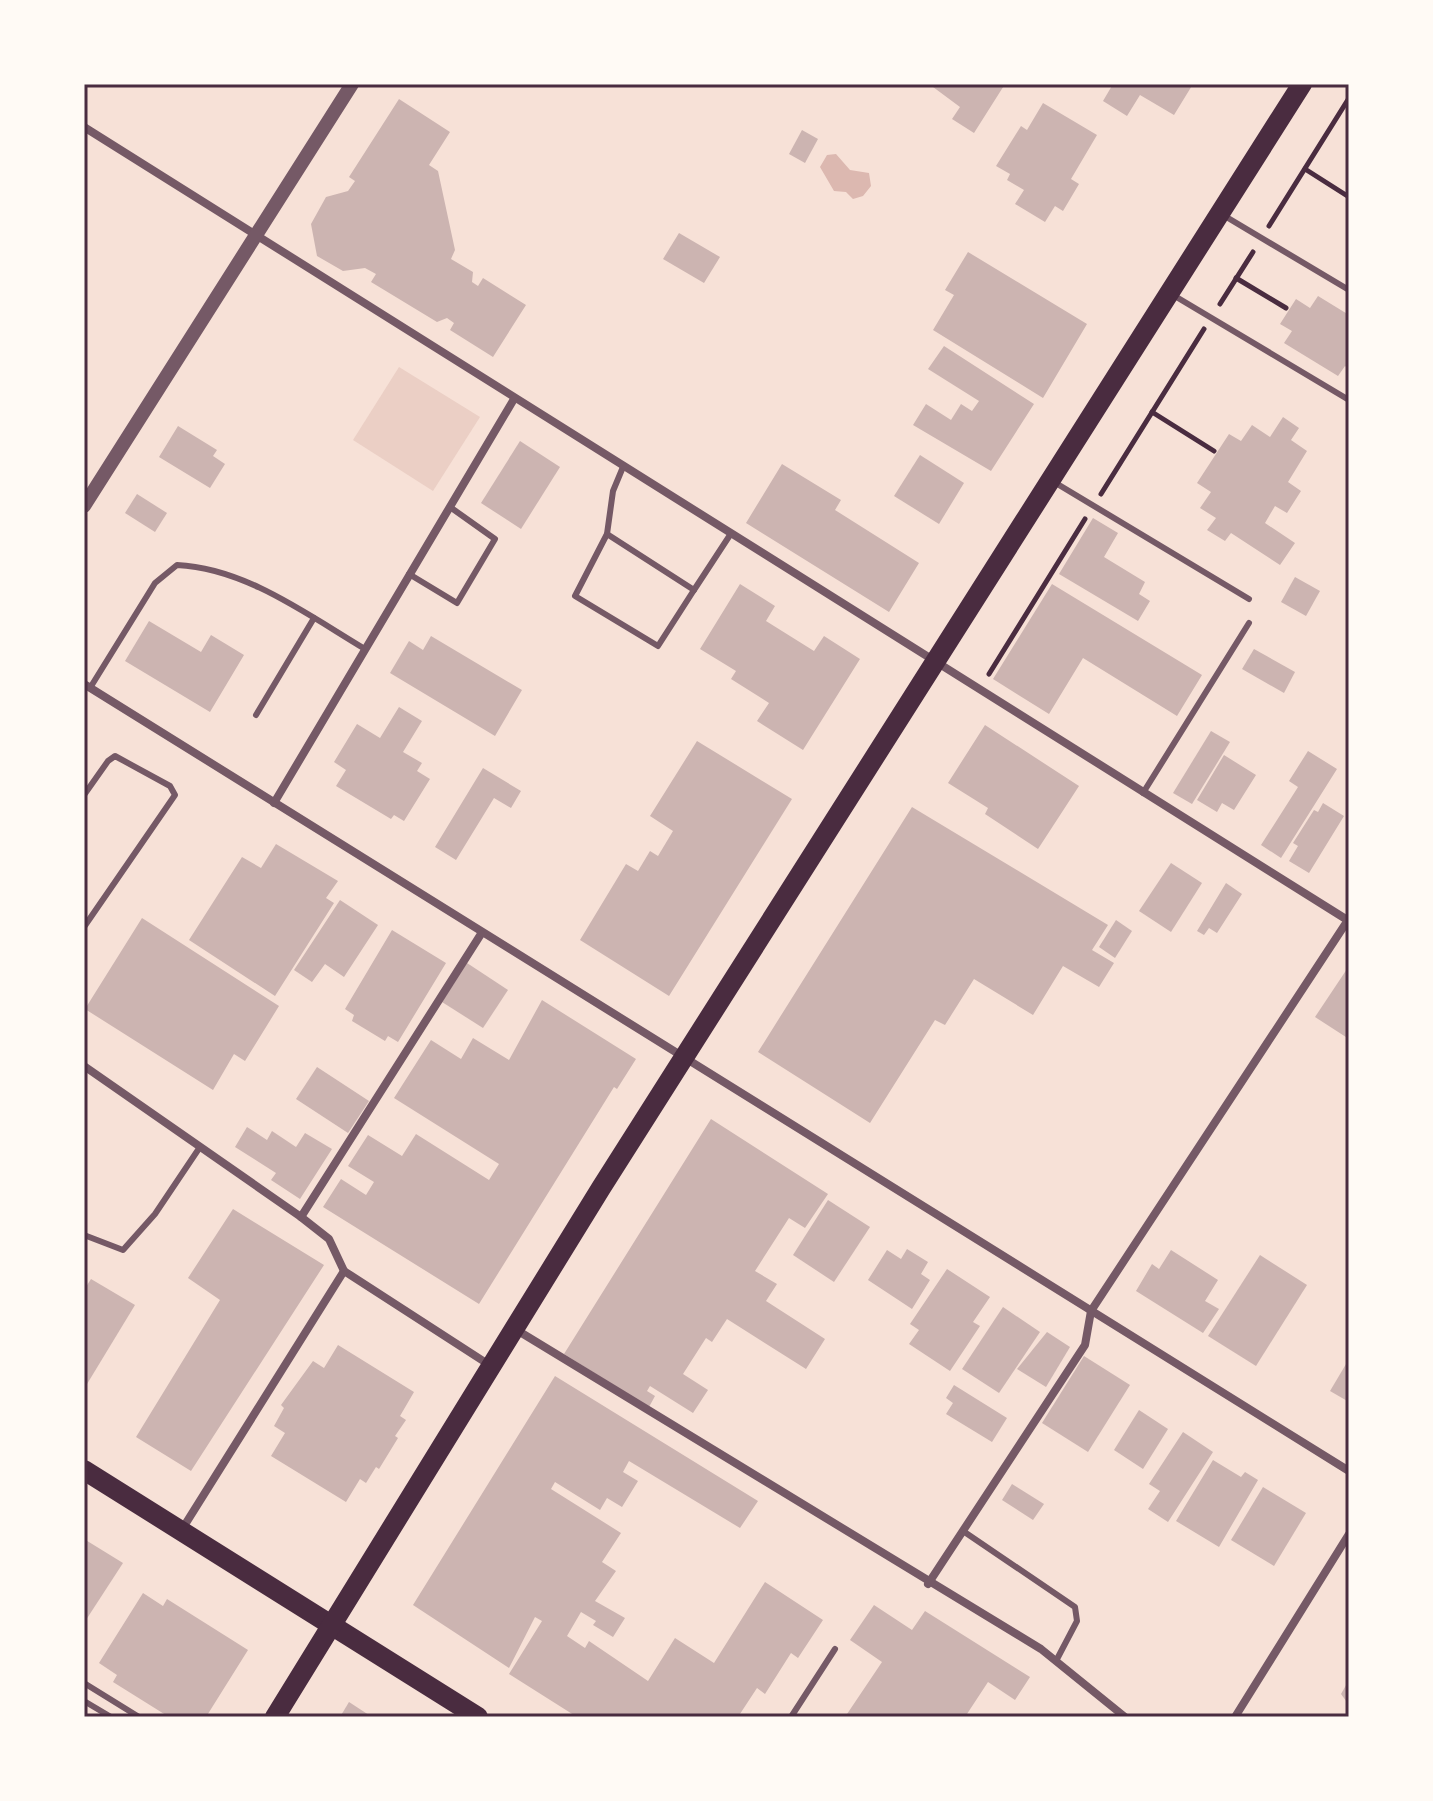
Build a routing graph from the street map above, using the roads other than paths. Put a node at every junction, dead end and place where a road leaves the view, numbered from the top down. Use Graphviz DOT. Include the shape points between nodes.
graph roads {
  1 [pos="352,84"];
  2 [pos="1302,84"];
  3 [pos="84,127"];
  4 [pos="1220,213"];
  5 [pos="256,236"];
  6 [pos="1349,290"];
  7 [pos="1170,293"];
  8 [pos="514,399"];
  9 [pos="1349,400"];
  10 [pos="623,467"];
  11 [pos="1051,480"];
  12 [pos="84,506"];
  13 [pos="450,507"];
  14 [pos="607,534"];
  15 [pos="730,535"];
  16 [pos="409,574"];
  17 [pos="694,590"];
  18 [pos="1249,599"];
  19 [pos="314,618"];
  20 [pos="1249,623"];
  21 [pos="365,649"];
  22 [pos="935,664"];
  23 [pos="87,686"];
  24 [pos="256,715"];
  25 [pos="1143,793"];
  26 [pos="84,795"];
  27 [pos="274,803"];
  28 [pos="1348,920"];
  29 [pos="84,927"];
  30 [pos="481,934"];
  31 [pos="684,1056"];
  32 [pos="84,1066"];
  33 [pos="200,1147"];
  34 [pos="301,1217"];
  35 [pos="84,1235"];
  36 [pos="344,1271"];
  37 [pos="1091,1311"];
  38 [pos="515,1328"];
  39 [pos="491,1366"];
  40 [pos="84,1470"];
  41 [pos="1349,1471"];
  42 [pos="181,1531"];
  43 [pos="963,1531"];
  44 [pos="1349,1534"];
  45 [pos="928,1584"];
  46 [pos="333,1623"];
  47 [pos="835,1649"];
  48 [pos="1056,1661"];
  49 [pos="84,1683"];
  50 [pos="84,1701"];
  51 [pos="111,1717"];
  52 [pos="139,1717"];
  53 [pos="275,1717"];
  54 [pos="478,1717"];
  55 [pos="791,1717"];
  56 [pos="1125,1717"];
  57 [pos="1235,1717"];
  1 -- 5 [label="street"];
  2 -- 4 [label="main road"];
  3 -- 5 [label="street"];
  4 -- 6 [label="lane"];
  4 -- 7 [label="main road"];
  5 -- 8 [label="street"];
  5 -- 12 [label="street"];
  7 -- 9 [label="lane"];
  7 -- 11 [label="main road"];
  8 -- 10 [label="street"];
  8 -- 13 [label="street"];
  10 -- 14 [label="lane" via="613,491"];
  10 -- 15 [label="street"];
  11 -- 18 [label="lane"];
  11 -- 22 [label="main road"];
  13 -- 16 [label="street"];
  13 -- 16 [label="lane" via="495,539 457,603"];
  14 -- 17 [label="lane"];
  14 -- 17 [label="lane" via="575,596 658,646"];
  15 -- 17 [label="lane"];
  15 -- 22 [label="street"];
  16 -- 21 [label="street"];
  19 -- 21 [label="lane"];
  19 -- 23 [label="lane" via="205,567 177,565 155,583"];
  19 -- 24 [label="lane"];
  20 -- 25 [label="lane"];
  21 -- 27 [label="street"];
  22 -- 25 [label="street"];
  22 -- 31 [label="main road"];
  23 -- 27 [label="street"];
  25 -- 28 [label="street"];
  26 -- 29 [label="lane" via="115,756 170,786 175,795"];
  27 -- 30 [label="street"];
  28 -- 37 [label="street"];
  30 -- 31 [label="street"];
  30 -- 34 [label="street"];
  31 -- 37 [label="street"];
  31 -- 38 [label="main road"];
  32 -- 33 [label="street"];
  33 -- 34 [label="street"];
  33 -- 35 [label="lane" via="155,1214 123,1250"];
  34 -- 36 [label="street" via="329,1239"];
  36 -- 39 [label="street"];
  36 -- 42 [label="street"];
  37 -- 41 [label="street"];
  37 -- 43 [label="street" via="1085,1345"];
  38 -- 39 [label="main road"];
  38 -- 45 [label="street"];
  39 -- 46 [label="main road"];
  40 -- 42 [label="main road"];
  42 -- 46 [label="main road"];
  43 -- 45 [label="street"];
  43 -- 48 [label="lane" via="1075,1607 1077,1621"];
  44 -- 57 [label="street"];
  45 -- 48 [label="street"];
  46 -- 53 [label="main road"];
  46 -- 54 [label="main road"];
  47 -- 55 [label="lane"];
  48 -- 56 [label="street"];
  49 -- 52 [label="lane"];
  50 -- 51 [label="lane"];
}
